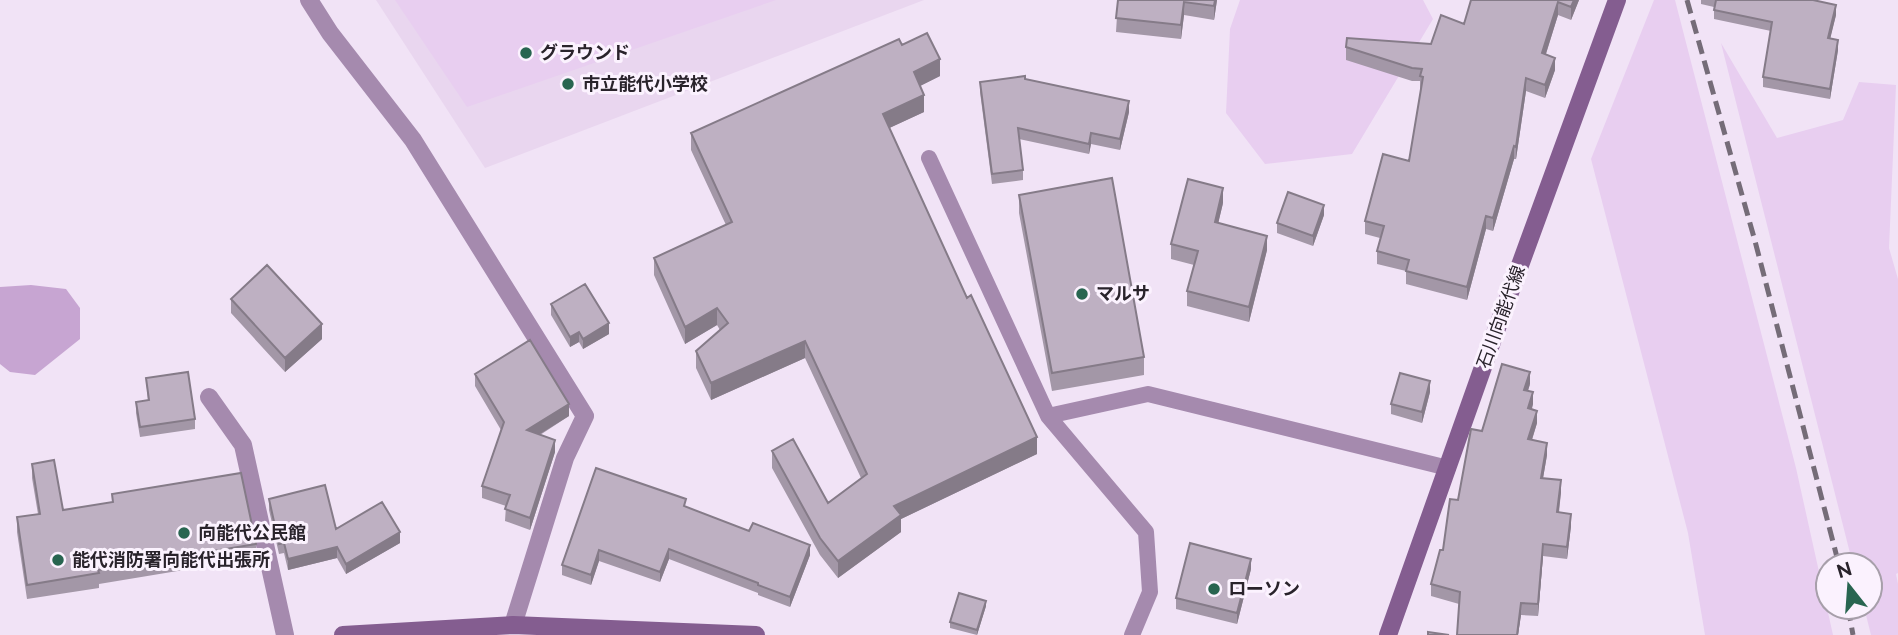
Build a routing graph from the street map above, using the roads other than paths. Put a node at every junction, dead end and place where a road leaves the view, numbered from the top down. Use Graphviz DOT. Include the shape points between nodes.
graph roads {
  1 [pos="309,0"];
  2 [pos="1617,0"];
  3 [pos="929,158"];
  4 [pos="209,397"];
  5 [pos="1048,416"];
  6 [pos="1448,468"];
  7 [pos="513,625"];
  8 [pos="434,632"];
  9 [pos="285,635"];
  10 [pos="343,635"];
  11 [pos="749,635"];
  12 [pos="756,635"];
  13 [pos="1132,635"];
  14 [pos="1388,635"];
  1 -- 7 [label="street" via="413,139 585,416 565,458"];
  2 -- 6 [label="main road, 石川向能代線"];
  3 -- 5 [label="lane"];
  4 -- 9 [label="street" via="243,445"];
  5 -- 6 [label="lane" via="1148,394"];
  5 -- 13 [label="lane" via="1146,532 1150,592"];
  6 -- 14 [label="main road, 石川向能代線"];
  7 -- 8 [label="main road"];
  7 -- 11 [label="main road"];
  8 -- 10 [label="main road"];
  11 -- 12 [label="main road"];
}
